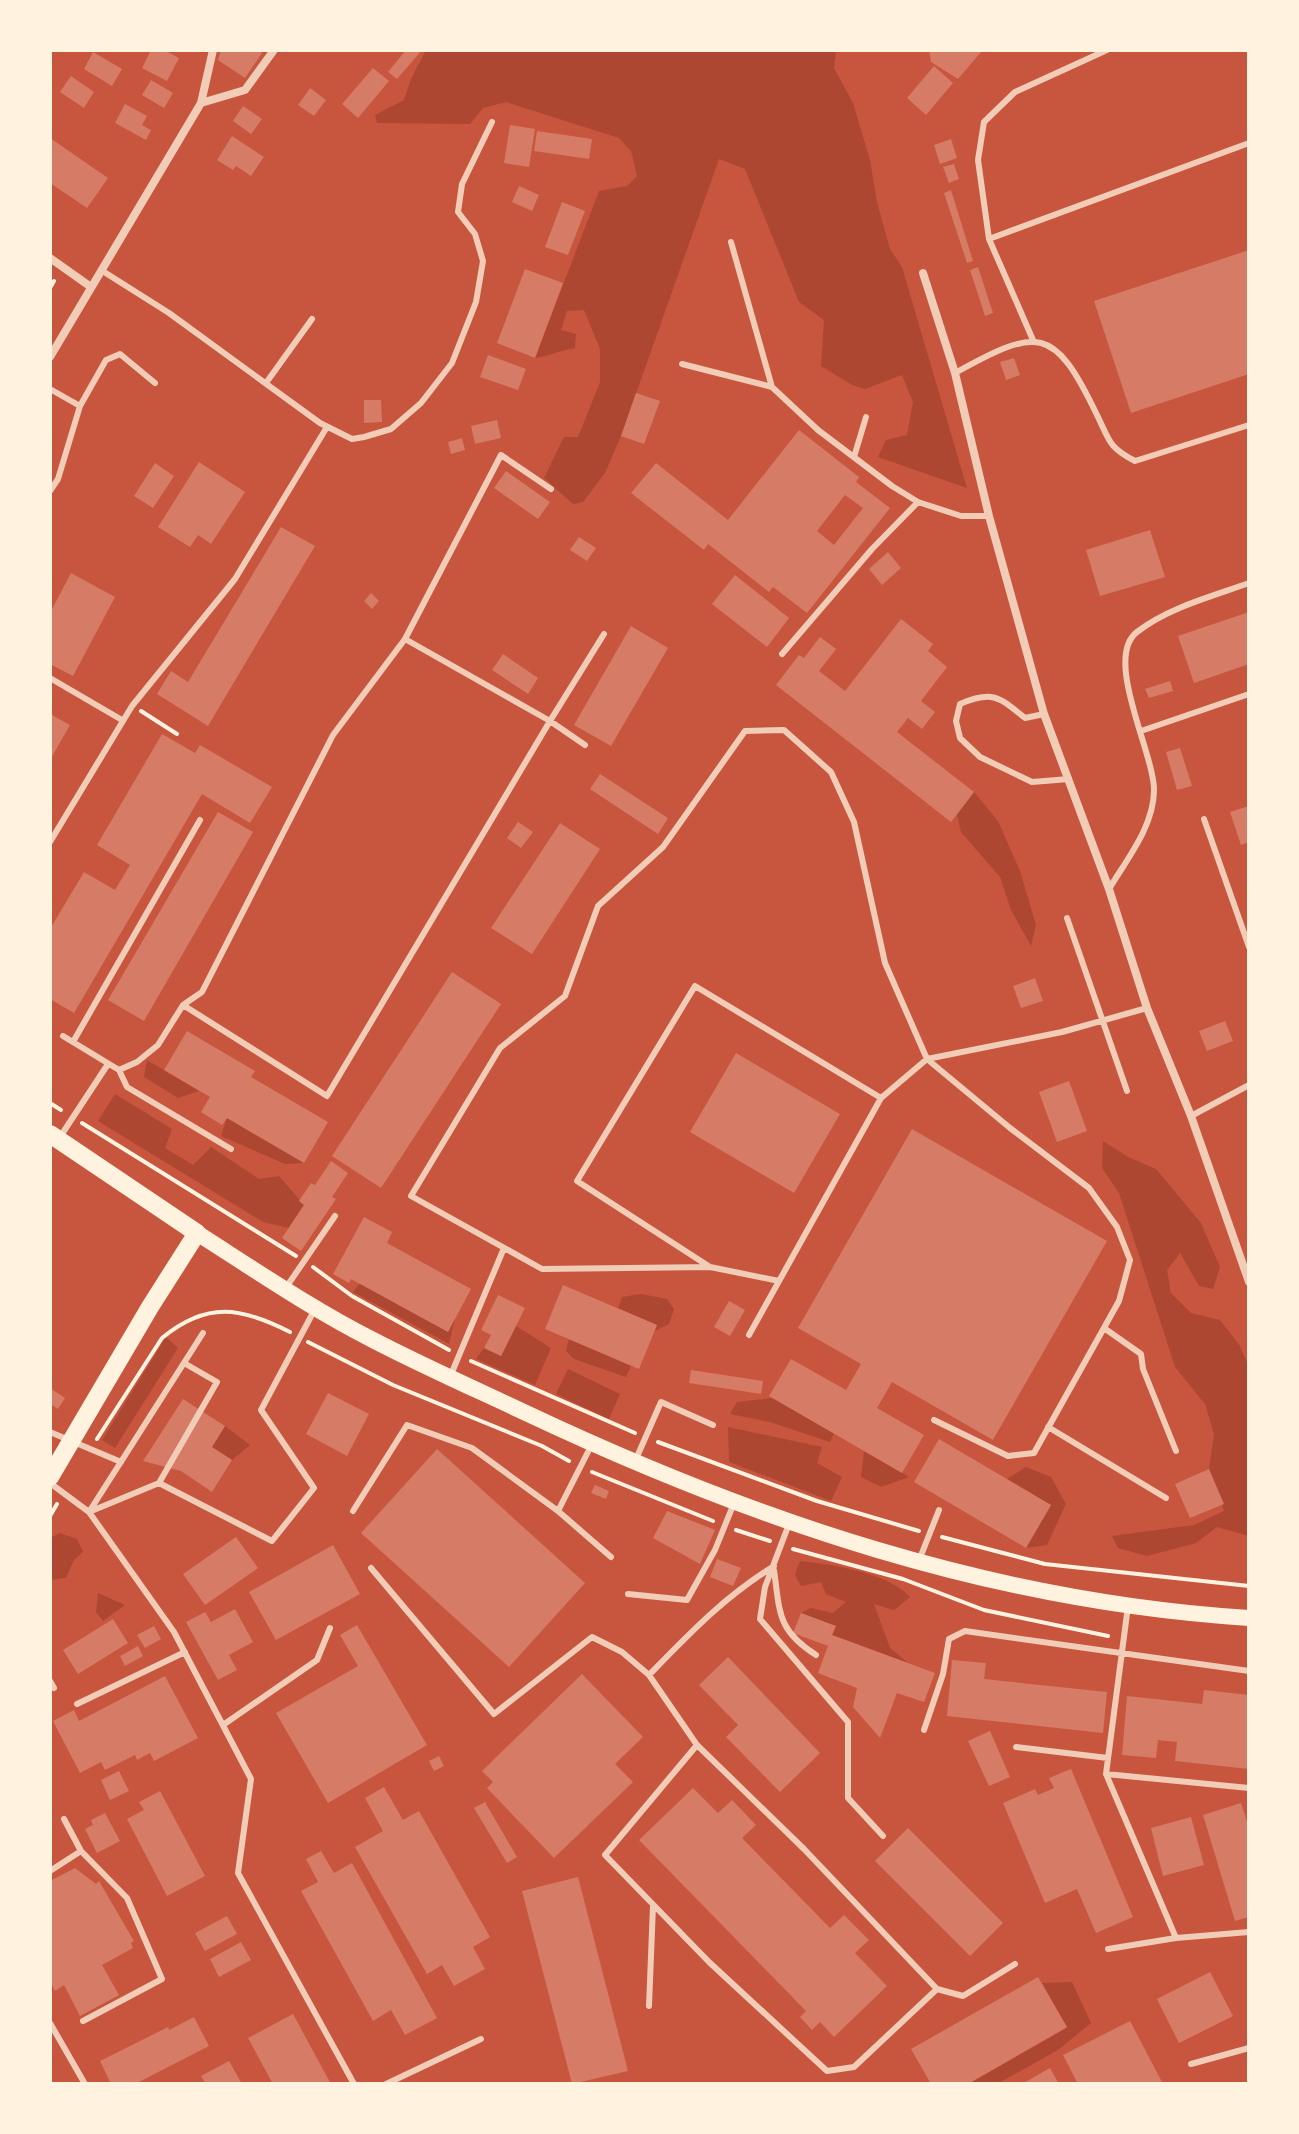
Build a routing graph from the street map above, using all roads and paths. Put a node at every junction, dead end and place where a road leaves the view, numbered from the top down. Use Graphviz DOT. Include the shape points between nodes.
graph roads {
  1 [pos="213,50"];
  2 [pos="274,50"];
  3 [pos="1107,50"];
  4 [pos="201,103"];
  5 [pos="492,122"];
  6 [pos="1249,143"];
  7 [pos="989,239"];
  8 [pos="731,242"];
  9 [pos="50,258"];
  10 [pos="101,270"];
  11 [pos="923,273"];
  12 [pos="54,281"];
  13 [pos="91,287"];
  14 [pos="50,288"];
  15 [pos="312,319"];
  16 [pos="1033,340"];
  17 [pos="50,357"];
  18 [pos="682,364"];
  19 [pos="955,373"];
  20 [pos="155,383"];
  21 [pos="266,383"];
  22 [pos="772,387"];
  23 [pos="50,389"];
  24 [pos="80,406"];
  25 [pos="866,417"];
  26 [pos="1249,425"];
  27 [pos="327,427"];
  28 [pos="854,457"];
  29 [pos="551,489"];
  30 [pos="50,491"];
  31 [pos="918,502"];
  32 [pos="989,516"];
  33 [pos="1249,583"];
  34 [pos="604,634"];
  35 [pos="405,639"];
  36 [pos="782,654"];
  37 [pos="50,678"];
  38 [pos="1249,694"];
  39 [pos="132,706"];
  40 [pos="1044,714"];
  41 [pos="122,720"];
  42 [pos="550,721"];
  43 [pos="1141,731"];
  44 [pos="177,734"];
  45 [pos="585,745"];
  46 [pos="1069,779"];
  47 [pos="1204,819"];
  48 [pos="200,820"];
  49 [pos="50,842"];
  50 [pos="1109,889"];
  51 [pos="1067,918"];
  52 [pos="1249,947"];
  53 [pos="183,1005"];
  54 [pos="1147,1008"];
  55 [pos="1102,1021"];
  56 [pos="63,1036"];
  57 [pos="73,1042"];
  58 [pos="927,1059"];
  59 [pos="108,1064"];
  60 [pos="119,1070"];
  61 [pos="1249,1085"];
  62 [pos="1127,1091"];
  63 [pos="881,1098"];
  64 [pos="50,1103"];
  65 [pos="1191,1116"];
  66 [pos="72,1117"];
  67 [pos="54,1137"];
  68 [pos="231,1149"];
  69 [pos="335,1216"];
  70 [pos="197,1233"];
  71 [pos="504,1248"];
  72 [pos="305,1261"];
  73 [pos="710,1267"];
  74 [pos="779,1281"];
  75 [pos="1249,1282"];
  76 [pos="285,1289"];
  77 [pos="316,1308"];
  78 [pos="1104,1328"];
  79 [pos="203,1333"];
  80 [pos="749,1335"];
  81 [pos="299,1337"];
  82 [pos="459,1356"];
  83 [pos="184,1363"];
  84 [pos="450,1377"];
  85 [pos="934,1420"];
  86 [pos="713,1425"];
  87 [pos="1048,1427"];
  88 [pos="50,1432"];
  89 [pos="645,1437"];
  90 [pos="70,1441"];
  91 [pos="592,1444"];
  92 [pos="90,1450"];
  93 [pos="1176,1451"];
  94 [pos="121,1462"];
  95 [pos="634,1462"];
  96 [pos="582,1468"];
  97 [pos="50,1477"];
  98 [pos="50,1483"];
  99 [pos="159,1483"];
  100 [pos="63,1493"];
  101 [pos="1166,1498"];
  102 [pos="734,1503"];
  103 [pos="939,1510"];
  104 [pos="353,1511"];
  105 [pos="558,1511"];
  106 [pos="89,1512"];
  107 [pos="50,1516"];
  108 [pos="789,1524"];
  109 [pos="725,1526"];
  110 [pos="930,1534"];
  111 [pos="781,1546"];
  112 [pos="611,1557"];
  113 [pos="919,1562"];
  114 [pos="774,1566"];
  115 [pos="371,1568"];
  116 [pos="1249,1586"];
  117 [pos="628,1594"];
  118 [pos="1128,1606"];
  119 [pos="1249,1618"];
  120 [pos="330,1628"];
  121 [pos="1124,1639"];
  122 [pos="185,1652"];
  123 [pos="1122,1653"];
  124 [pos="816,1655"];
  125 [pos="1249,1671"];
  126 [pos="649,1675"];
  127 [pos="77,1704"];
  128 [pos="223,1725"];
  129 [pos="924,1730"];
  130 [pos="697,1745"];
  131 [pos="1016,1747"];
  132 [pos="1108,1758"];
  133 [pos="1106,1774"];
  134 [pos="1249,1788"];
  135 [pos="64,1819"];
  136 [pos="883,1836"];
  137 [pos="81,1851"];
  138 [pos="50,1871"];
  139 [pos="653,1906"];
  140 [pos="1249,1932"];
  141 [pos="1176,1938"];
  142 [pos="1108,1949"];
  143 [pos="1015,1964"];
  144 [pos="937,1989"];
  145 [pos="649,2006"];
  146 [pos="83,2021"];
  147 [pos="50,2023"];
  148 [pos="481,2039"];
  149 [pos="1249,2048"];
  150 [pos="1191,2064"];
  151 [pos="85,2084"];
  152 [pos="354,2084"];
  153 [pos="386,2084"];
  1 -- 4 [label="street"];
  2 -- 4 [label="street" via="245,90"];
  3 -- 7 [label="lane" via="1015,92 984,122 978,160"];
  4 -- 10 [label="street"];
  5 -- 27 [label="lane" via="462,184 458,212 475,234 483,261 476,302 452,363 421,403 391,429 352,439"];
  6 -- 7 [label="lane"];
  7 -- 16 [label="lane"];
  8 -- 22 [label="lane"];
  9 -- 13 [label="street"];
  10 -- 13 [label="street"];
  10 -- 21 [label="lane"];
  11 -- 19 [label="street"];
  12 -- 14 [label="path"];
  13 -- 17 [label="street"];
  15 -- 21 [label="lane"];
  16 -- 19 [label="lane" via="994,351"];
  16 -- 26 [label="lane" via="1065,357 1114,450 1135,461"];
  18 -- 22 [label="lane"];
  19 -- 32 [label="street"];
  20 -- 24 [label="lane" via="120,354 106,360"];
  21 -- 27 [label="lane"];
  22 -- 28 [label="lane"];
  23 -- 24 [label="lane"];
  24 -- 30 [label="lane"];
  25 -- 28 [label="lane"];
  27 -- 39 [label="lane" via="235,579"];
  28 -- 31 [label="lane"];
  29 -- 35 [label="lane" via="501,455"];
  31 -- 32 [label="lane" via="961,516"];
  31 -- 36 [label="lane"];
  32 -- 40 [label="street"];
  33 -- 43 [label="lane" via="1183,607 1134,633 1123,661"];
  34 -- 42 [label="lane"];
  35 -- 42 [label="lane"];
  35 -- 53 [label="lane" via="333,735 202,992"];
  37 -- 41 [label="lane"];
  38 -- 43 [label="lane"];
  39 -- 41 [label="lane"];
  39 -- 44 [label="path"];
  40 -- 46 [label="street"];
  40 -- 46 [label="lane" via="1025,718 998,696 979,696 960,704 956,721 960,738 980,757 1032,782"];
  41 -- 49 [label="lane"];
  42 -- 45 [label="lane"];
  42 -- 53 [label="lane" via="327,1096"];
  43 -- 50 [label="lane" via="1154,788 1151,812"];
  46 -- 50 [label="street"];
  47 -- 52 [label="lane"];
  48 -- 57 [label="lane"];
  50 -- 54 [label="street"];
  51 -- 55 [label="lane"];
  53 -- 60 [label="lane" via="158,1045"];
  54 -- 55 [label="lane"];
  54 -- 65 [label="street"];
  55 -- 58 [label="lane"];
  55 -- 62 [label="lane"];
  56 -- 57 [label="lane"];
  57 -- 59 [label="lane"];
  58 -- 63 [label="lane"];
  58 -- 71 [label="lane" via="885,963 854,822 831,772 784,730 745,731 663,847 598,906 565,996 500,1048 411,1196"];
  58 -- 78 [label="lane" via="1089,1188 1117,1227 1130,1260 1119,1301"];
  59 -- 60 [label="lane"];
  59 -- 66 [label="lane"];
  60 -- 68 [label="lane" via="127,1087"];
  61 -- 65 [label="lane"];
  63 -- 73 [label="lane" via="695,986 577,1181"];
  63 -- 74 [label="lane"];
  64 -- 66 [label="path"];
  65 -- 75 [label="street"];
  66 -- 67 [label="lane"];
  66 -- 72 [label="path"];
  67 -- 70 [label="main road"];
  69 -- 72 [label="lane"];
  70 -- 76 [label="main road"];
  70 -- 90 [label="main road"];
  71 -- 73 [label="lane" via="542,1269"];
  71 -- 82 [label="lane"];
  72 -- 76 [label="lane"];
  72 -- 82 [label="path" via="352,1296"];
  73 -- 74 [label="lane"];
  74 -- 80 [label="lane"];
  76 -- 77 [label="main road"];
  77 -- 81 [label="lane"];
  77 -- 84 [label="main road"];
  78 -- 87 [label="lane"];
  78 -- 93 [label="lane" via="1141,1354"];
  79 -- 83 [label="lane"];
  81 -- 92 [label="path" via="231,1310 176,1326 162,1338"];
  81 -- 96 [label="path" via="393,1385 542,1446"];
  81 -- 99 [label="lane" via="261,1410 314,1488 272,1541"];
  82 -- 84 [label="lane"];
  82 -- 89 [label="path"];
  83 -- 94 [label="lane"];
  83 -- 99 [label="lane" via="217,1382"];
  84 -- 91 [label="main road"];
  85 -- 87 [label="lane" via="1008,1456 1034,1453"];
  86 -- 89 [label="lane" via="661,1402"];
  87 -- 101 [label="lane"];
  88 -- 90 [label="lane"];
  89 -- 95 [label="lane"];
  89 -- 110 [label="path" via="817,1501"];
  90 -- 92 [label="lane"];
  90 -- 97 [label="main road"];
  91 -- 95 [label="main road"];
  91 -- 96 [label="lane"];
  92 -- 94 [label="lane"];
  94 -- 106 [label="lane"];
  95 -- 102 [label="main road"];
  96 -- 105 [label="lane"];
  96 -- 109 [label="path"];
  98 -- 100 [label="lane"];
  99 -- 106 [label="lane"];
  100 -- 106 [label="lane"];
  100 -- 107 [label="path"];
  102 -- 108 [label="main road"];
  102 -- 109 [label="lane"];
  103 -- 110 [label="lane"];
  104 -- 105 [label="lane" via="407,1425 472,1448"];
  105 -- 112 [label="lane"];
  106 -- 122 [label="lane"];
  108 -- 111 [label="lane"];
  108 -- 113 [label="main road"];
  109 -- 111 [label="path"];
  109 -- 117 [label="lane" via="687,1600"];
  110 -- 113 [label="lane"];
  110 -- 116 [label="path" via="1045,1564"];
  111 -- 114 [label="lane"];
  111 -- 121 [label="path" via="903,1579 984,1610"];
  113 -- 118 [label="main road" via="1002,1584"];
  114 -- 124 [label="lane" via="787,1630"];
  114 -- 126 [label="lane" via="709,1613"];
  114 -- 136 [label="lane" via="760,1619 848,1722 848,1798"];
  115 -- 126 [label="lane" via="494,1714 592,1637 622,1652"];
  118 -- 119 [label="main road"];
  118 -- 121 [label="lane"];
  120 -- 128 [label="lane" via="317,1660"];
  121 -- 123 [label="lane"];
  122 -- 127 [label="lane"];
  122 -- 128 [label="lane"];
  123 -- 125 [label="lane"];
  123 -- 129 [label="lane" via="965,1631 949,1639"];
  123 -- 132 [label="lane"];
  126 -- 130 [label="lane"];
  128 -- 152 [label="lane" via="251,1779 238,1873"];
  130 -- 139 [label="lane" via="605,1855"];
  130 -- 144 [label="lane"];
  131 -- 132 [label="lane"];
  132 -- 133 [label="lane"];
  133 -- 134 [label="lane"];
  133 -- 141 [label="lane"];
  135 -- 137 [label="lane"];
  137 -- 138 [label="lane"];
  137 -- 146 [label="lane" via="127,1898 162,1979"];
  139 -- 144 [label="lane" via="827,2071 854,2067"];
  139 -- 145 [label="lane"];
  140 -- 141 [label="lane"];
  141 -- 142 [label="lane"];
  143 -- 144 [label="lane" via="963,1996"];
  147 -- 151 [label="lane"];
  148 -- 153 [label="lane"];
  149 -- 150 [label="lane"];
}
